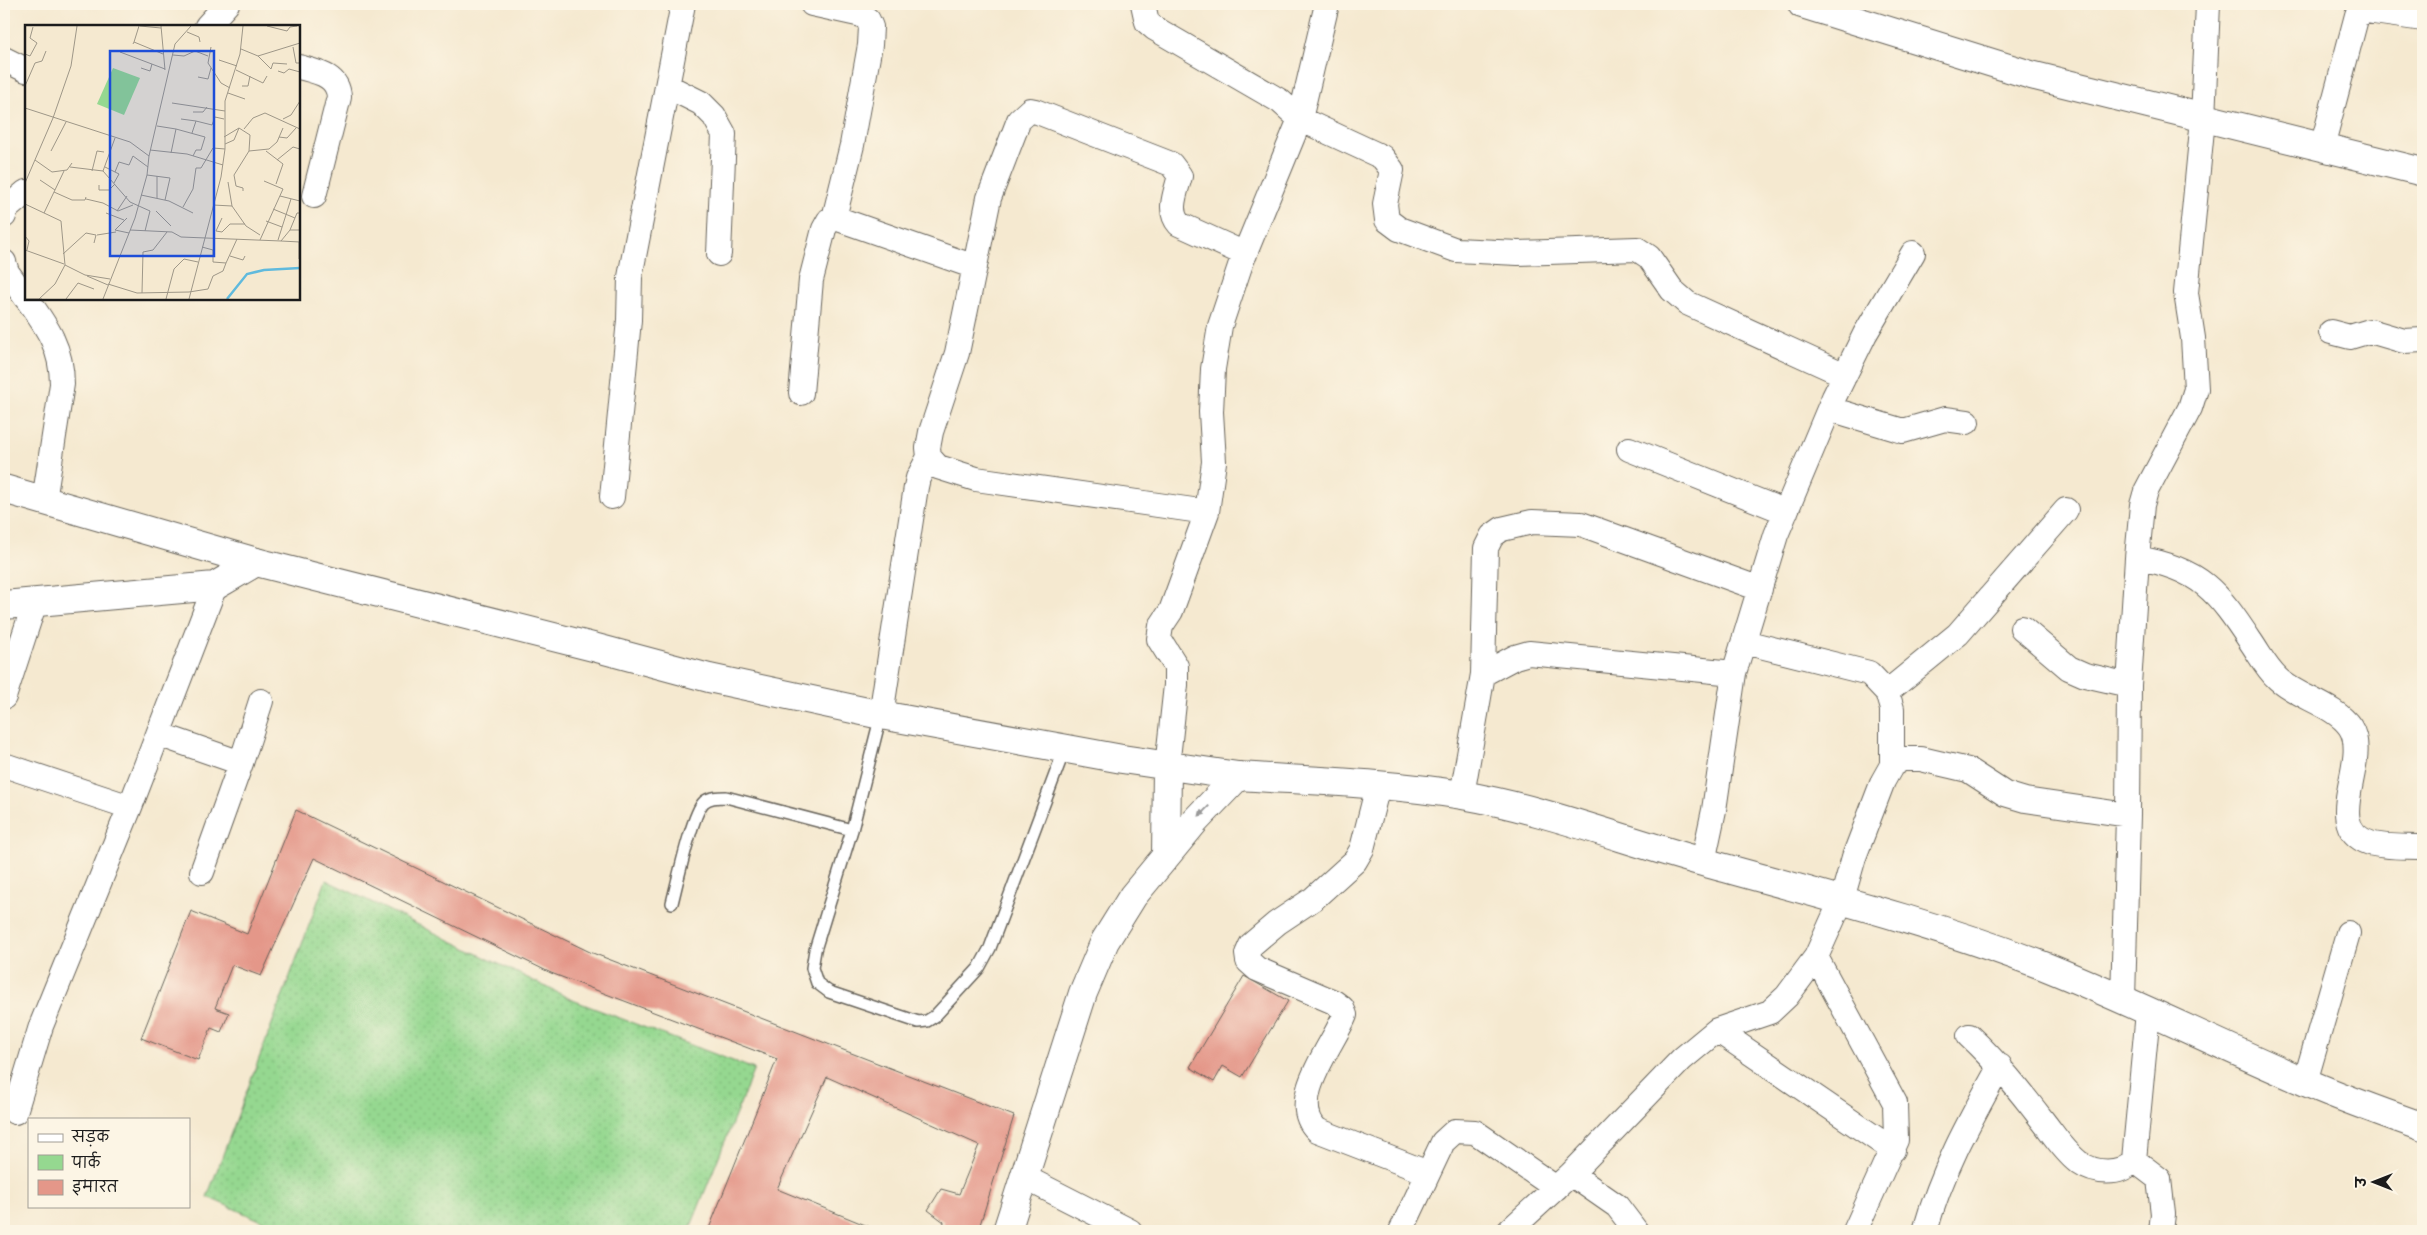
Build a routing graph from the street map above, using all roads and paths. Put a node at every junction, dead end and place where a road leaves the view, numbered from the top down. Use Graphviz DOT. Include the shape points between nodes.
graph roads {
  1 [pos="227,4"];
  2 [pos="683,4"];
  3 [pos="812,4"];
  4 [pos="1143,4"];
  5 [pos="1326,4"];
  6 [pos="2208,4"];
  7 [pos="1818,6"];
  8 [pos="2423,18"];
  9 [pos="209,25"];
  10 [pos="4,59"];
  11 [pos="300,67"];
  12 [pos="25,70"];
  13 [pos="667,86"];
  14 [pos="1300,119"];
  15 [pos="2203,119"];
  16 [pos="2322,147"];
  17 [pos="2423,172"];
  18 [pos="25,193"];
  19 [pos="314,196"];
  20 [pos="4,216"];
  21 [pos="834,218"];
  22 [pos="1913,253"];
  23 [pos="719,254"];
  24 [pos="1245,254"];
  25 [pos="4,262"];
  26 [pos="975,267"];
  27 [pos="25,297"];
  28 [pos="27,300"];
  29 [pos="2331,332"];
  30 [pos="2423,340"];
  31 [pos="1845,375"];
  32 [pos="801,394"];
  33 [pos="1830,409"];
  34 [pos="1966,422"];
  35 [pos="1629,449"];
  36 [pos="929,457"];
  37 [pos="4,489"];
  38 [pos="612,497"];
  39 [pos="44,501"];
  40 [pos="2066,510"];
  41 [pos="1207,512"];
  42 [pos="1786,512"];
  43 [pos="2137,558"];
  44 [pos="256,562"];
  45 [pos="215,586"];
  46 [pos="1760,589"];
  47 [pos="35,602"];
  48 [pos="4,605"];
  49 [pos="2022,628"];
  50 [pos="1744,642"];
  51 [pos="1734,673"];
  52 [pos="1483,674"];
  53 [pos="2129,685"];
  54 [pos="1887,692"];
  55 [pos="4,697"];
  56 [pos="261,701"];
  57 [pos="881,714"];
  58 [pos="158,734"];
  59 [pos="1065,748"];
  60 [pos="240,763"];
  61 [pos="4,765"];
  62 [pos="1892,765"];
  63 [pos="1166,766"];
  64 [pos="1238,776"];
  65 [pos="1378,786"];
  66 [pos="1462,795"];
  67 [pos="130,807"];
  68 [pos="2128,815"];
  69 [pos="852,830"];
  70 [pos="2423,847"];
  71 [pos="1166,856"];
  72 [pos="1703,862"];
  73 [pos="202,872"];
  74 [pos="1842,899"];
  75 [pos="672,903"];
  76 [pos="2348,933"];
  77 [pos="1816,957"];
  78 [pos="2123,999"];
  79 [pos="2148,1012"];
  80 [pos="1717,1030"];
  81 [pos="1969,1036"];
  82 [pos="2000,1066"];
  83 [pos="2305,1082"];
  84 [pos="15,1112"];
  85 [pos="2423,1128"];
  86 [pos="1893,1150"];
  87 [pos="2134,1160"];
  88 [pos="1428,1173"];
  89 [pos="1024,1177"];
  90 [pos="1563,1181"];
  91 [pos="1007,1231"];
  92 [pos="1130,1231"];
  93 [pos="1401,1231"];
  94 [pos="1509,1231"];
  95 [pos="1636,1231"];
  96 [pos="1854,1231"];
  97 [pos="1925,1231"];
  98 [pos="2161,1231"];
  1 -- 9 [label="street"];
  2 -- 13 [label="street"];
  3 -- 21 [label="street" via="862,15 871,26 855,129"];
  4 -- 14 [label="street" via="1147,22 1154,28 1280,101"];
  5 -- 14 [label="street"];
  6 -- 15 [label="street"];
  7 -- 15 [label="main road" via="2031,75"];
  8 -- 16 [label="street" via="2367,11 2357,15"];
  10 -- 12 [label="street"];
  11 -- 19 [label="street" via="332,78 339,89"];
  13 -- 23 [label="street" via="701,103 714,116 724,134"];
  13 -- 38 [label="street" via="630,277 629,320"];
  14 -- 24 [label="street"];
  14 -- 31 [label="street" via="1382,157 1392,170 1385,213 1399,229 1456,250 1518,253 1636,250 1649,257 1672,290 1687,303"];
  15 -- 16 [label="main road"];
  15 -- 43 [label="street" via="2186,293 2196,389 2190,408 2146,491"];
  16 -- 17 [label="main road"];
  18 -- 20 [label="street" via="6,210"];
  21 -- 26 [label="street"];
  21 -- 32 [label="street" via="824,229 811,280"];
  22 -- 31 [label="street"];
  24 -- 26 [label="street" via="1179,224 1173,215 1180,176 1171,164 1030,110 1019,120 989,198"];
  24 -- 41 [label="street" via="1220,326 1213,369 1214,462"];
  25 -- 27 [label="street" via="7,272"];
  26 -- 36 [label="street" via="957,353 931,432"];
  28 -- 39 [label="street" via="52,337 62,364 62,384"];
  29 -- 30 [label="street" via="2350,337 2370,331 2404,342"];
  31 -- 33 [label="street"];
  33 -- 34 [label="street" via="1903,431 1945,419"];
  33 -- 42 [label="street"];
  35 -- 42 [label="street"];
  36 -- 41 [label="street" via="938,467 976,479"];
  36 -- 57 [label="street" via="916,487"];
  37 -- 39 [label="main road"];
  39 -- 44 [label="main road"];
  40 -- 54 [label="street" via="1958,634"];
  41 -- 63 [label="street" via="1159,638 1176,666"];
  42 -- 46 [label="street"];
  43 -- 53 [label="street"];
  43 -- 70 [label="street" via="2174,566 2204,584 2230,610 2268,670 2280,681 2341,718 2350,728 2355,754 2347,810 2348,827 2353,833 2372,844"];
  44 -- 45 [label="main road"];
  44 -- 57 [label="main road" via="710,678"];
  45 -- 47 [label="main road"];
  45 -- 58 [label="street"];
  46 -- 50 [label="street"];
  46 -- 52 [label="street" via="1581,524 1532,522 1502,529 1492,536 1486,548"];
  47 -- 48 [label="main road"];
  47 -- 55 [label="street"];
  49 -- 53 [label="street" via="2070,668 2085,675"];
  50 -- 51 [label="street"];
  50 -- 54 [label="street" via="1869,673"];
  51 -- 52 [label="street" via="1529,653"];
  51 -- 72 [label="street"];
  52 -- 66 [label="street"];
  53 -- 68 [label="street"];
  54 -- 62 [label="street" via="1892,709"];
  56 -- 60 [label="street"];
  57 -- 59 [label="main road"];
  57 -- 69 [label="lane"];
  58 -- 60 [label="street"];
  58 -- 67 [label="street"];
  59 -- 63 [label="main road"];
  59 -- 69 [label="lane" via="990,948 979,968 927,1021 918,1022 829,992 817,983 812,968 814,950"];
  60 -- 73 [label="street"];
  61 -- 67 [label="street"];
  62 -- 68 [label="street" via="1902,759 1921,759 1968,770 2005,794 2025,800"];
  62 -- 74 [label="street" via="1883,780 1854,857"];
  63 -- 64 [label="main road"];
  63 -- 71 [label="main road"];
  64 -- 65 [label="main road"];
  64 -- 71 [label="main road, one-way" via="1195,820"];
  65 -- 66 [label="main road"];
  65 -- 88 [label="street" via="1362,850 1355,861 1313,899 1277,923 1252,945 1248,961 1257,969 1334,1002 1345,1015 1308,1088 1305,1104 1310,1123 1317,1130"];
  66 -- 72 [label="main road" via="1535,812"];
  67 -- 84 [label="street" via="41,1026"];
  68 -- 78 [label="street"];
  69 -- 75 [label="lane" via="726,797 704,802 696,816"];
  71 -- 89 [label="main road" via="1133,896 1105,941 1083,993"];
  72 -- 74 [label="main road"];
  74 -- 77 [label="street"];
  74 -- 78 [label="main road" via="1976,940"];
  76 -- 83 [label="street"];
  77 -- 80 [label="street" via="1787,996 1770,1012"];
  77 -- 86 [label="street" via="1895,1103 1896,1140"];
  78 -- 79 [label="main road"];
  79 -- 83 [label="main road"];
  79 -- 87 [label="street"];
  80 -- 86 [label="street"];
  80 -- 90 [label="street" via="1682,1059"];
  81 -- 82 [label="street"];
  82 -- 87 [label="street" via="2070,1155 2080,1163 2107,1172 2122,1170"];
  82 -- 97 [label="street" via="1941,1179"];
  83 -- 85 [label="main road"];
  86 -- 96 [label="street"];
  87 -- 98 [label="street" via="2159,1179 2163,1214"];
  88 -- 90 [label="street" via="1447,1136 1456,1131 1475,1132"];
  88 -- 93 [label="street"];
  89 -- 91 [label="main road"];
  89 -- 92 [label="street"];
  90 -- 94 [label="street"];
  90 -- 95 [label="street" via="1617,1206"];
}
